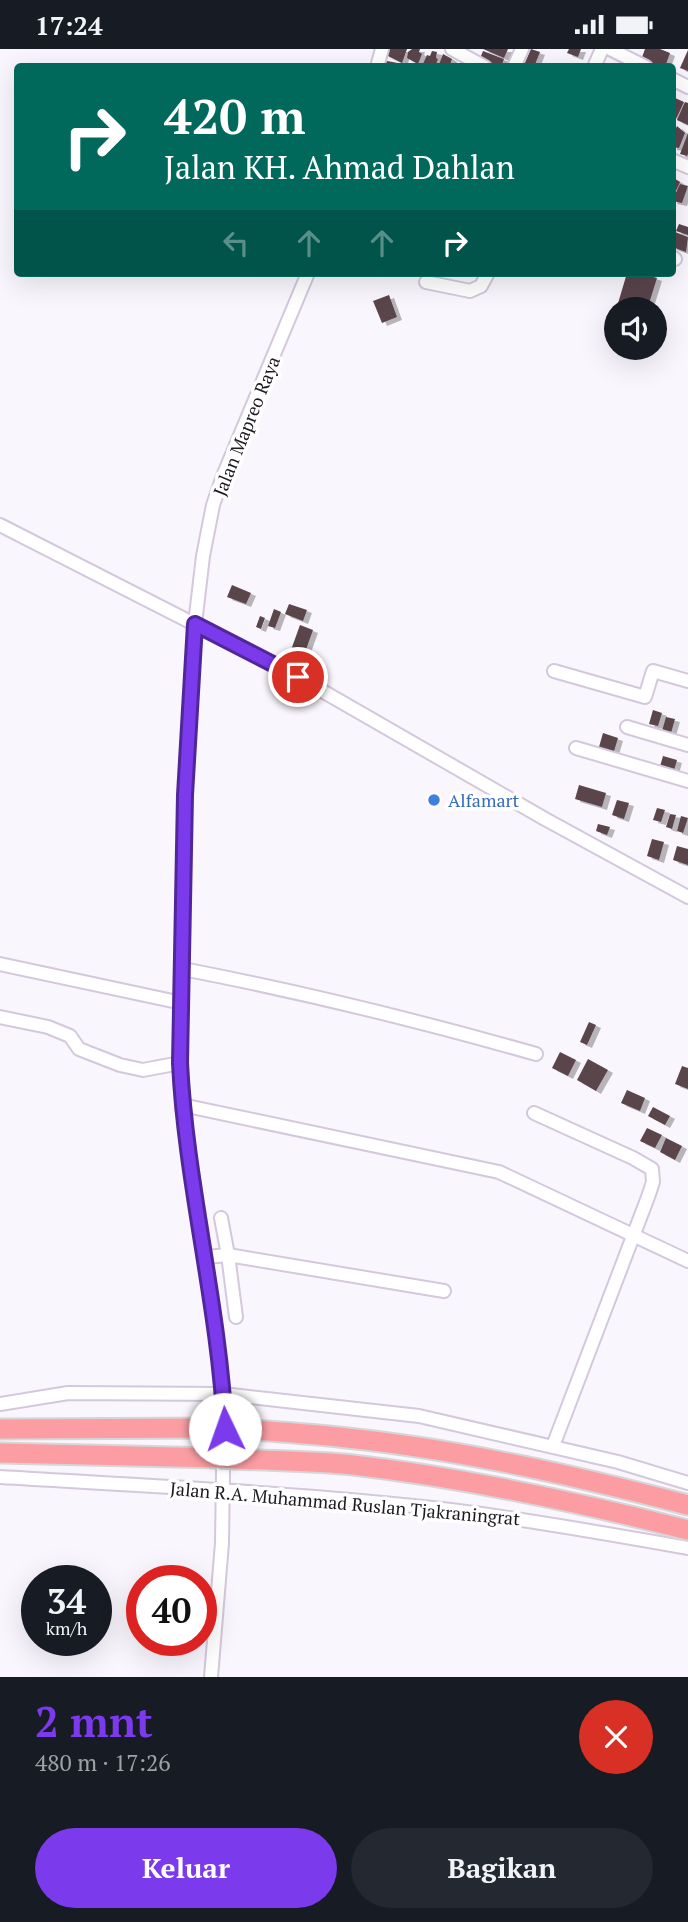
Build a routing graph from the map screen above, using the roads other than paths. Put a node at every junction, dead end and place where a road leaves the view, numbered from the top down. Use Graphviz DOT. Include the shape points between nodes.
graph roads {
  1 [pos="454,49"];
  2 [pos="610,49"];
  3 [pos="478,63"];
  4 [pos="638,63"];
  5 [pos="305,277"];
  6 [pos="486,277"];
  7 [pos="426,282"];
  8 [pos="0,525"];
  9 [pos="191,623"];
  10 [pos="554,671"];
  11 [pos="688,681"];
  12 [pos="627,727"];
  13 [pos="688,745"];
  14 [pos="576,748"];
  15 [pos="688,781"];
  16 [pos="688,897"];
  17 [pos="0,964"];
  18 [pos="183,969"];
  19 [pos="182,1003"];
  20 [pos="0,1017"];
  21 [pos="536,1054"];
  22 [pos="180,1063"];
  23 [pos="183,1105"];
  24 [pos="534,1113"];
  25 [pos="221,1218"];
  26 [pos="634,1235"];
  27 [pos="228,1255"];
  28 [pos="206,1257"];
  29 [pos="688,1261"];
  30 [pos="444,1291"];
  31 [pos="236,1317"];
  32 [pos="223,1394"];
  33 [pos="0,1404"];
  34 [pos="0,1429"];
  35 [pos="553,1446"];
  36 [pos="0,1453"];
  37 [pos="0,1477"];
  38 [pos="688,1483"];
  39 [pos="223,1490"];
  40 [pos="688,1505"];
  41 [pos="688,1530"];
  42 [pos="688,1548"];
  43 [pos="211,1677"];
  1 -- 3 [label="street"];
  2 -- 4 [label="street"];
  5 -- 9 [label="street, Jalan Mapreo Raya" via="213,505"];
  6 -- 7 [label="street" via="481,286 470,291"];
  8 -- 9 [label="street"];
  9 -- 16 [label="street" via="298,677"];
  9 -- 18 [label="street, Jalan Mapreo Raya"];
  10 -- 11 [label="street" via="646,697 653,671"];
  12 -- 13 [label="street"];
  14 -- 15 [label="street"];
  17 -- 19 [label="street"];
  18 -- 19 [label="street, Jalan Mapreo Raya"];
  18 -- 21 [label="street"];
  19 -- 22 [label="street, Jalan Mapreo Raya"];
  20 -- 22 [label="street" via="48,1027 70,1036 79,1049 120,1065 143,1070"];
  22 -- 23 [label="street, Jalan Mapreo Raya"];
  23 -- 26 [label="street" via="499,1172"];
  23 -- 28 [label="street, Jalan Mapreo Raya"];
  24 -- 26 [label="street" via="652,1169 653,1182"];
  25 -- 27 [label="street"];
  26 -- 29 [label="street"];
  26 -- 35 [label="street"];
  27 -- 28 [label="street"];
  27 -- 30 [label="street"];
  27 -- 31 [label="street"];
  28 -- 32 [label="street, Jalan Mapreo Raya"];
  32 -- 33 [label="street" via="68,1393"];
  32 -- 35 [label="street" via="419,1416"];
  32 -- 39 [label="street, Jalan Mapreo Raya"];
  34 -- 40 [label="highway, bridge" via="220,1428 348,1438 460,1454"];
  35 -- 38 [label="street"];
  36 -- 41 [label="highway, Jalan R.A. Muhammad Ruslan Tjakraningrat" via="352,1465 451,1480"];
  37 -- 39 [label="street, Jalan R.A. Muhammad Ruslan Tjakraningrat"];
  39 -- 42 [label="street, Jalan R.A. Muhammad Ruslan Tjakraningrat" via="449,1510"];
  39 -- 43 [label="street, Jalan Mapreo Raya"];
}
